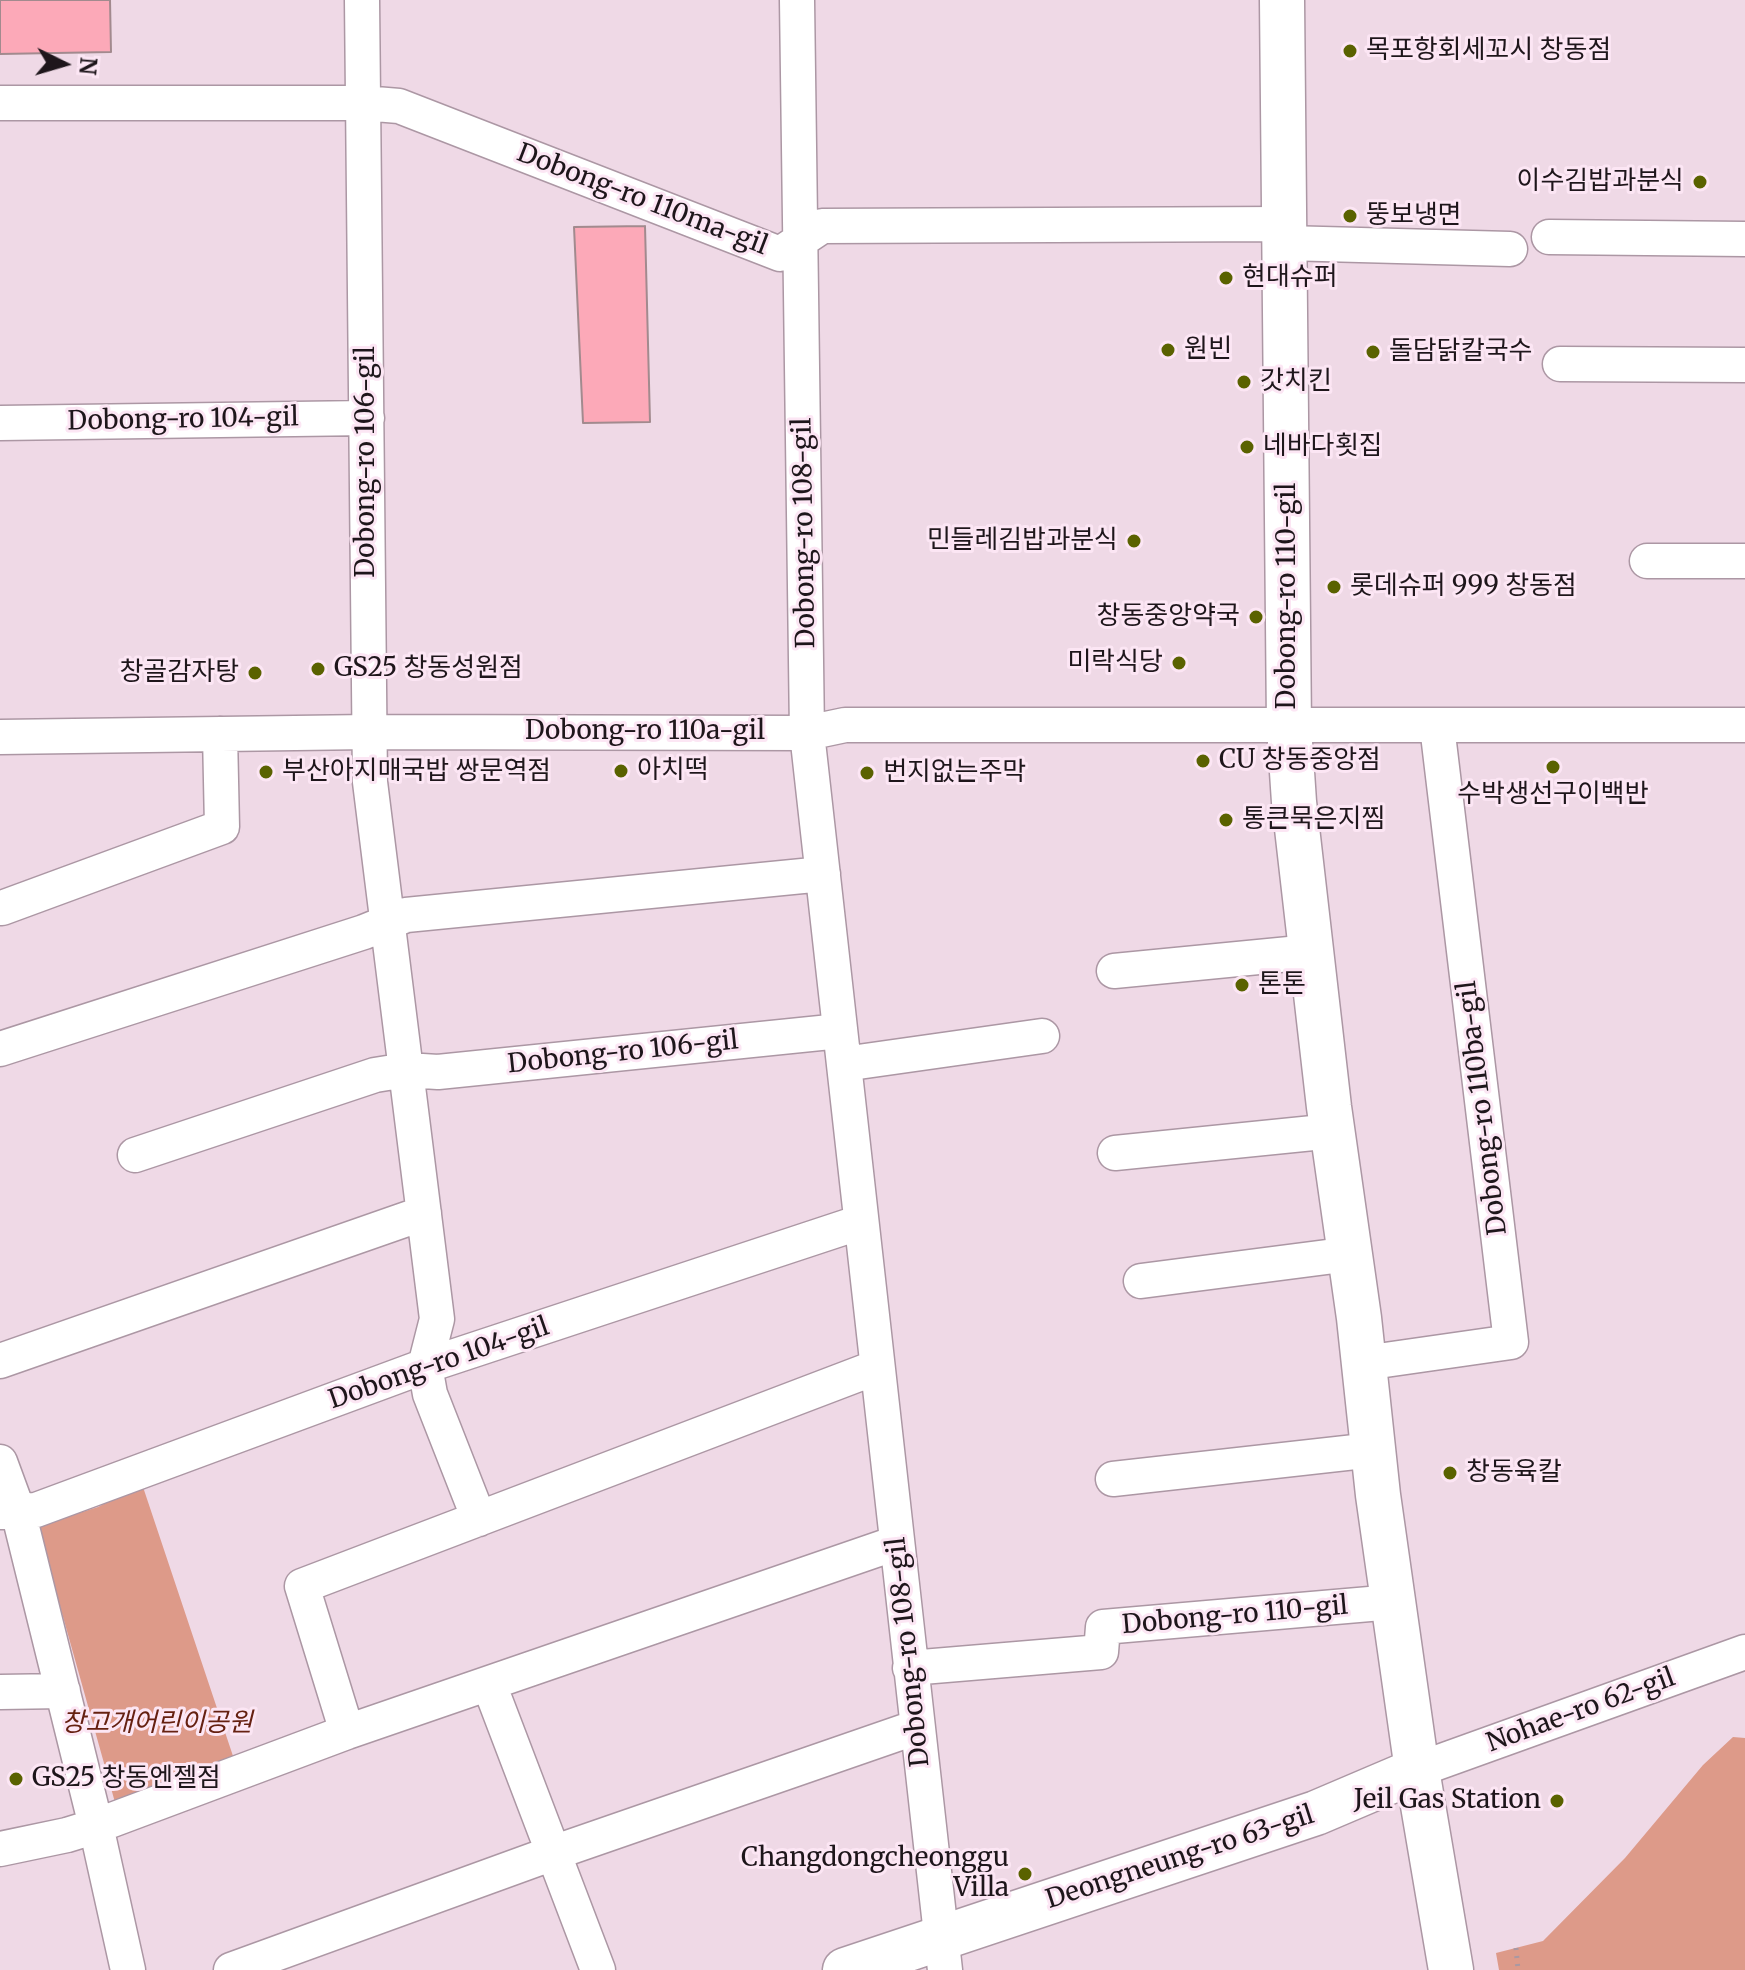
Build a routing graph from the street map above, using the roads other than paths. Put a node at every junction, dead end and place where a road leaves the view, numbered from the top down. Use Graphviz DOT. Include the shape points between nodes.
graph roads {
  1 [pos="362,0"];
  2 [pos="797,0"];
  3 [pos="1282,0"];
  4 [pos="0,103"];
  5 [pos="363,103"];
  6 [pos="1284,234"];
  7 [pos="1549,237"];
  8 [pos="1745,239"];
  9 [pos="801,241"];
  10 [pos="1510,249"];
  11 [pos="1560,364"];
  12 [pos="1745,365"];
  13 [pos="367,418"];
  14 [pos="0,423"];
  15 [pos="1647,561"];
  16 [pos="1745,561"];
  17 [pos="1745,725"];
  18 [pos="1437,726"];
  19 [pos="1289,727"];
  20 [pos="369,732"];
  21 [pos="807,733"];
  22 [pos="220,734"];
  23 [pos="0,737"];
  24 [pos="823,874"];
  25 [pos="2,908"];
  26 [pos="387,922"];
  27 [pos="1310,952"];
  28 [pos="1114,971"];
  29 [pos="1042,1036"];
  30 [pos="842,1047"];
  31 [pos="0,1049"];
  32 [pos="406,1070"];
  33 [pos="1333,1131"];
  34 [pos="1115,1153"];
  35 [pos="135,1155"];
  36 [pos="424,1213"];
  37 [pos="861,1222"];
  38 [pos="1350,1254"];
  39 [pos="1141,1281"];
  40 [pos="0,1361"];
  41 [pos="1364,1363"];
  42 [pos="425,1366"];
  43 [pos="877,1367"];
  44 [pos="1373,1450"];
  45 [pos="0,1462"];
  46 [pos="1113,1479"];
  47 [pos="9,1512"];
  48 [pos="479,1519"];
  49 [pos="896,1543"];
  50 [pos="1393,1602"];
  51 [pos="1745,1652"];
  52 [pos="910,1668"];
  53 [pos="489,1684"];
  54 [pos="63,1691"];
  55 [pos="0,1692"];
  56 [pos="917,1727"];
  57 [pos="347,1732"];
  58 [pos="1417,1770"];
  59 [pos="96,1826"];
  60 [pos="0,1849"];
  61 [pos="553,1853"];
  62 [pos="943,1954"];
  63 [pos="128,1970"];
  64 [pos="231,1970"];
  65 [pos="598,1970"];
  66 [pos="845,1970"];
  67 [pos="1451,1970"];
  1 -- 5 [label="street, Dobong-ro 106-gil"];
  2 -- 9 [label="street, Dobong-ro 108-gil"];
  3 -- 6 [label="street, Dobong-ro 110-gil"];
  4 -- 5 [label="street, Dobong-ro 110ma-gil"];
  5 -- 9 [label="street, Dobong-ro 110ma-gil" via="399,106 780,254"];
  5 -- 13 [label="street, Dobong-ro 106-gil"];
  6 -- 9 [label="street, Dobong-ro 110ma-gil" via="822,226"];
  6 -- 10 [label="street, Dobong-ro 110ma-gil"];
  6 -- 19 [label="street, Dobong-ro 110-gil"];
  7 -- 8 [label="street"];
  9 -- 21 [label="street, Dobong-ro 108-gil"];
  11 -- 12 [label="street"];
  13 -- 14 [label="street, Dobong-ro 104-gil"];
  13 -- 20 [label="street, Dobong-ro 106-gil"];
  15 -- 16 [label="street"];
  17 -- 18 [label="street"];
  18 -- 19 [label="street"];
  18 -- 41 [label="street, Dobong-ro 110ba-gil" via="1511,1342"];
  19 -- 21 [label="street, Dobong-ro 110a-gil" via="845,725"];
  19 -- 27 [label="street, Dobong-ro 110-gil"];
  20 -- 21 [label="street, Dobong-ro 110a-gil"];
  20 -- 22 [label="street, Dobong-ro 110a-gil"];
  20 -- 26 [label="street, Dobong-ro 106-gil"];
  21 -- 24 [label="street, Dobong-ro 108-gil"];
  22 -- 23 [label="street, Dobong-ro 110a-gil"];
  22 -- 25 [label="street" via="222,827"];
  24 -- 26 [label="street" via="406,915"];
  24 -- 30 [label="street, Dobong-ro 108-gil"];
  26 -- 31 [label="street"];
  26 -- 32 [label="street, Dobong-ro 106-gil"];
  27 -- 28 [label="street"];
  27 -- 33 [label="street, Dobong-ro 110-gil"];
  29 -- 30 [label="street"];
  30 -- 32 [label="street, Dobong-ro 106-gil"];
  30 -- 37 [label="street, Dobong-ro 108-gil"];
  32 -- 35 [label="street" via="375,1075"];
  32 -- 36 [label="street, Dobong-ro 106-gil"];
  33 -- 34 [label="street"];
  33 -- 38 [label="street, Dobong-ro 110-gil"];
  36 -- 40 [label="street"];
  36 -- 42 [label="street, Dobong-ro 106-gil" via="437,1319"];
  37 -- 42 [label="street, Dobong-ro 104-gil"];
  37 -- 43 [label="street, Dobong-ro 108-gil"];
  38 -- 39 [label="street"];
  38 -- 41 [label="street, Dobong-ro 110-gil"];
  41 -- 44 [label="street, Dobong-ro 110-gil"];
  42 -- 47 [label="street, Dobong-ro 104-gil" via="36,1510"];
  42 -- 48 [label="street" via="430,1394"];
  43 -- 48 [label="street"];
  43 -- 49 [label="street, Dobong-ro 108-gil"];
  44 -- 46 [label="street"];
  44 -- 50 [label="street, Dobong-ro 110-gil"];
  45 -- 47 [label="street"];
  47 -- 54 [label="street"];
  48 -- 57 [label="street" via="302,1586"];
  49 -- 52 [label="street, Dobong-ro 108-gil"];
  49 -- 53 [label="street"];
  50 -- 52 [label="street, Dobong-ro 110-gil" via="1103,1627 1101,1652"];
  50 -- 58 [label="street, Dobong-ro 110-gil"];
  51 -- 58 [label="street, Nohae-ro 62-gil"];
  52 -- 56 [label="street, Dobong-ro 108-gil"];
  53 -- 57 [label="street"];
  53 -- 61 [label="street"];
  54 -- 55 [label="street"];
  54 -- 59 [label="street"];
  56 -- 61 [label="street"];
  56 -- 62 [label="street, Dobong-ro 108-gil"];
  57 -- 59 [label="street"];
  58 -- 62 [label="street, Deongneung-ro 63-gil"];
  58 -- 67 [label="street, Dobong-ro 110-gil"];
  59 -- 60 [label="street"];
  59 -- 63 [label="street"];
  61 -- 64 [label="street"];
  61 -- 65 [label="street"];
  62 -- 66 [label="street, Deongneung-ro 63-gil"];
}
